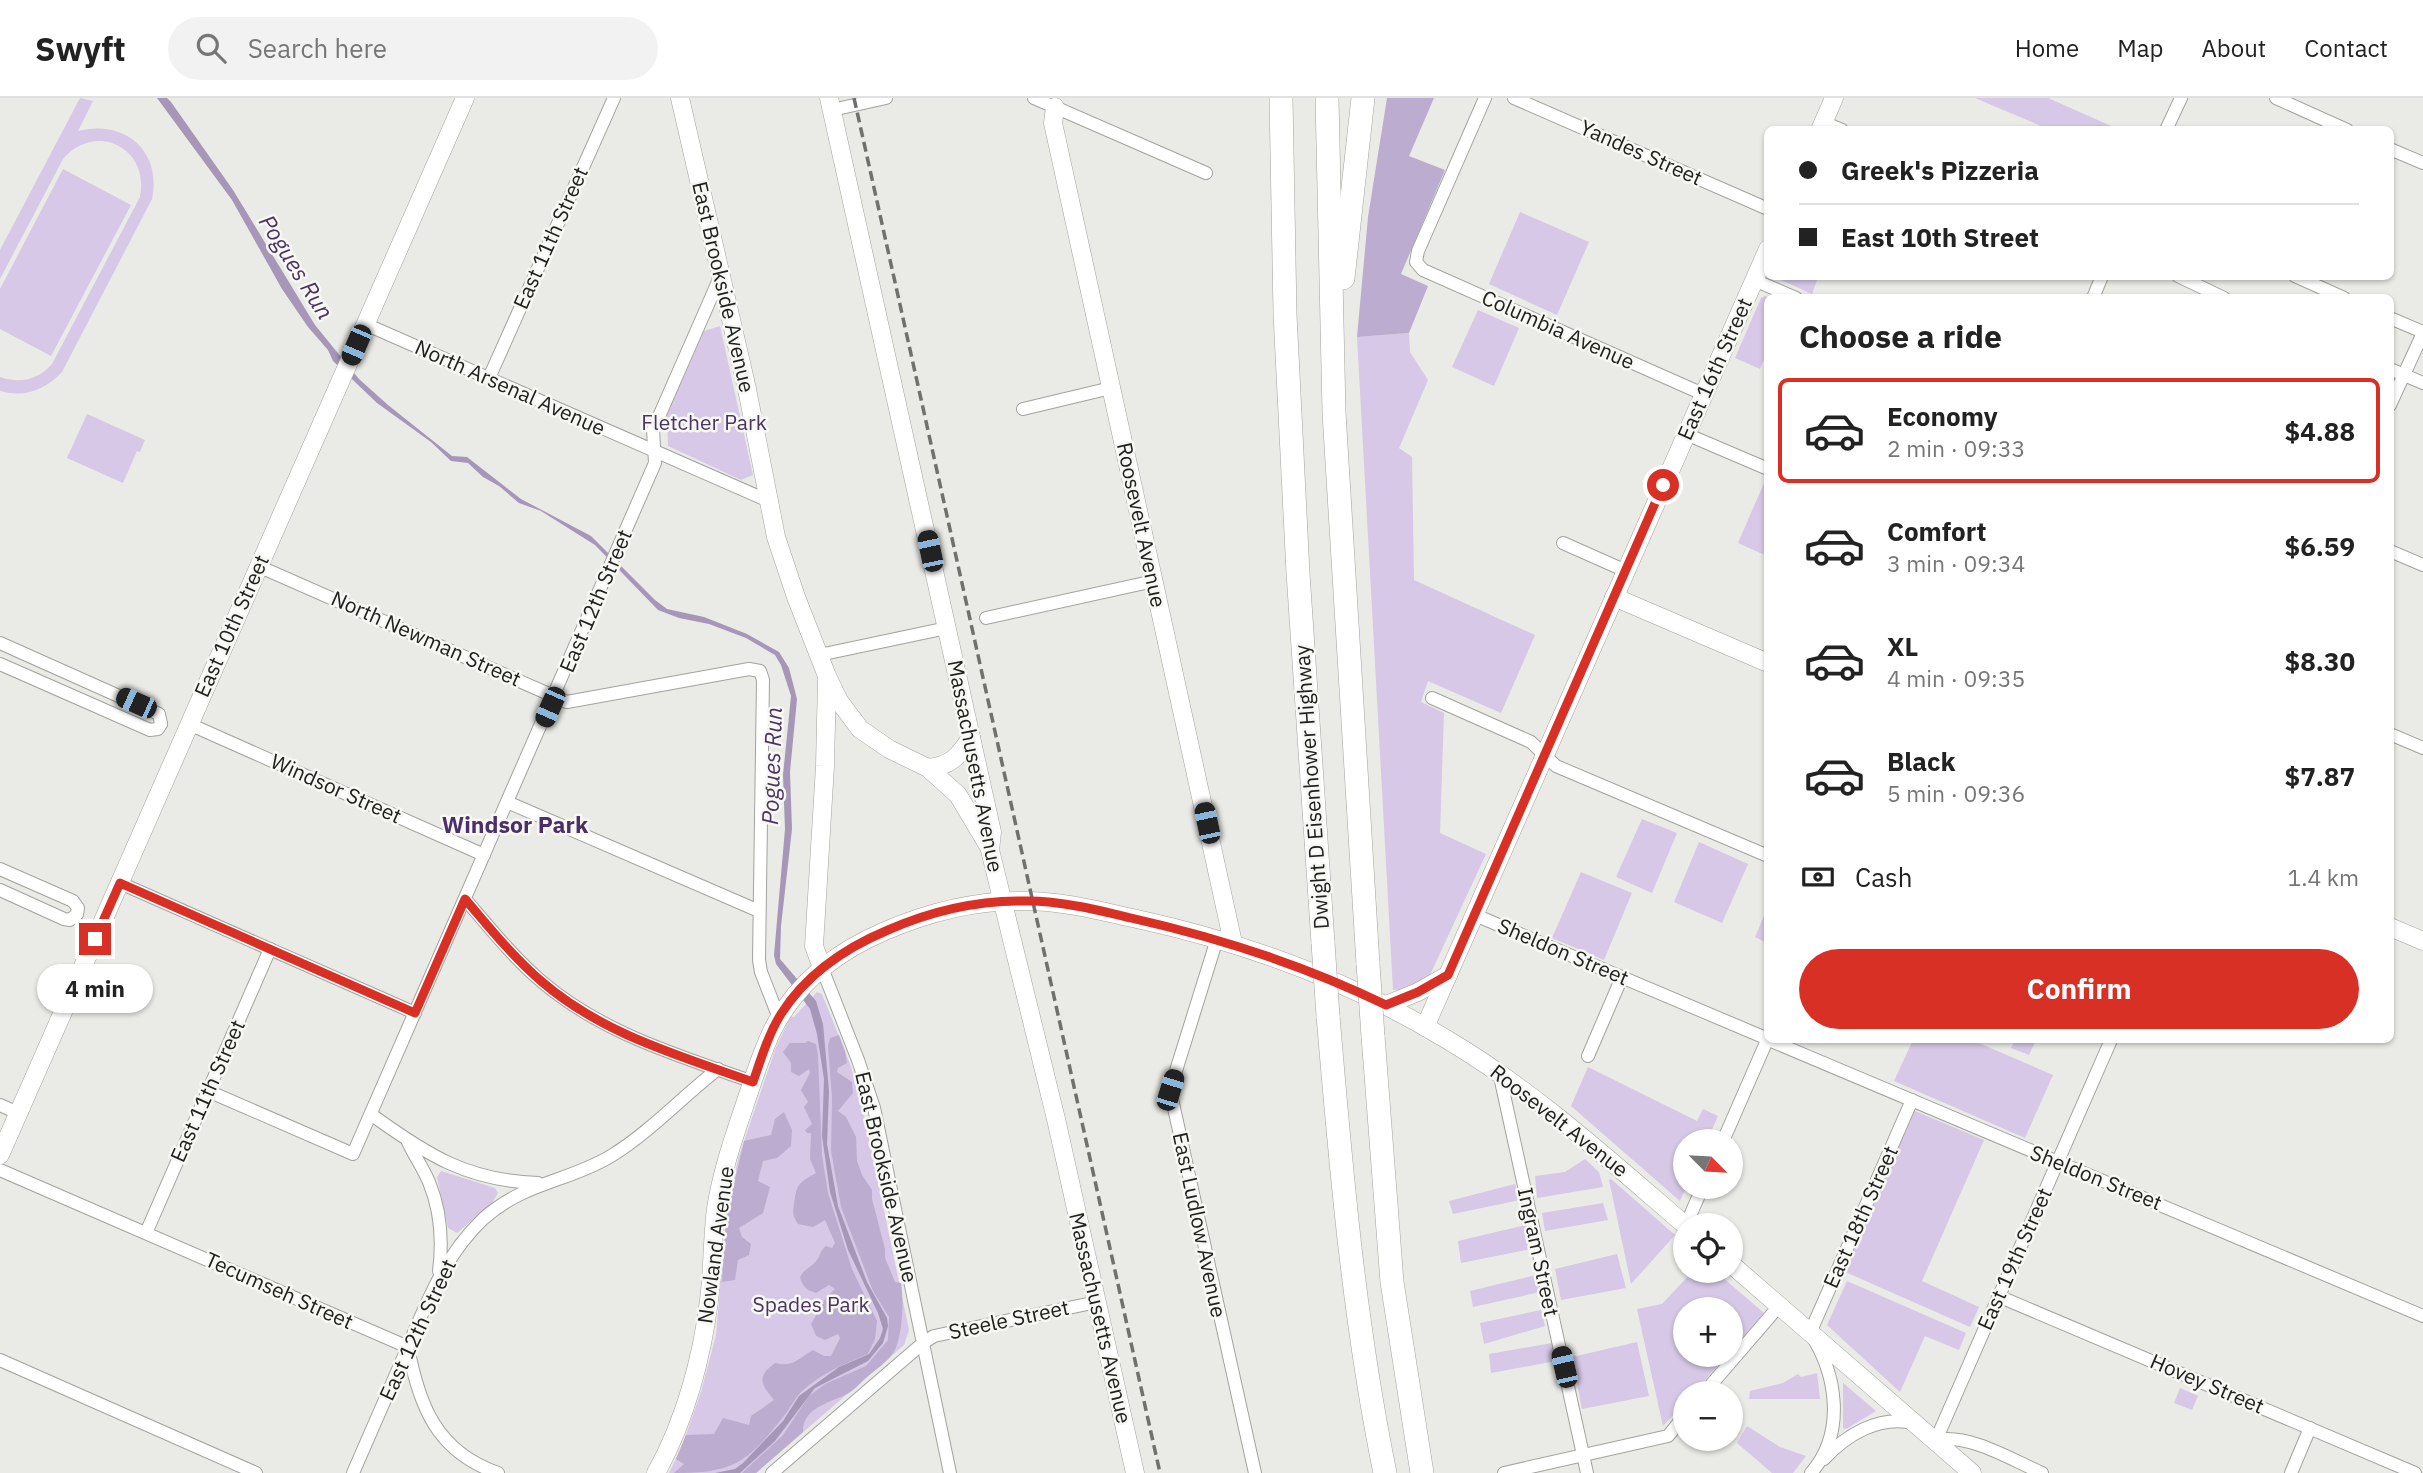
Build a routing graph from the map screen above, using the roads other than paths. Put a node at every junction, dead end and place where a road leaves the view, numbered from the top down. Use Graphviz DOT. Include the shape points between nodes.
graph roads {
  1 [pos="466,98"];
  2 [pos="614,98"];
  3 [pos="680,98"];
  4 [pos="886,98"];
  5 [pos="1034,98"];
  6 [pos="1281,98"];
  7 [pos="1327,98"];
  8 [pos="1363,98"];
  9 [pos="1485,98"];
  10 [pos="1514,98"];
  11 [pos="1834,98"];
  12 [pos="2181,98"];
  13 [pos="2276,98"];
  14 [pos="1057,103"];
  15 [pos="831,104"];
  16 [pos="1822,126"];
  17 [pos="2168,126"];
  18 [pos="2338,126"];
  19 [pos="2394,151"];
  20 [pos="2423,163"];
  21 [pos="1206,173"];
  22 [pos="1764,207"];
  23 [pos="1764,258"];
  24 [pos="721,275"];
  25 [pos="1754,280"];
  26 [pos="2186,280"];
  27 [pos="2304,280"];
  28 [pos="1787,294"];
  29 [pos="2216,294"];
  30 [pos="2335,294"];
  31 [pos="2394,320"];
  32 [pos="365,324"];
  33 [pos="2423,332"];
  34 [pos="2394,371"];
  35 [pos="2404,375"];
  36 [pos="489,378"];
  37 [pos="2423,383"];
  38 [pos="1111,388"];
  39 [pos="1703,394"];
  40 [pos="2394,396"];
  41 [pos="1023,409"];
  42 [pos="1334,413"];
  43 [pos="1686,434"];
  44 [pos="655,451"];
  45 [pos="1764,467"];
  46 [pos="771,502"];
  47 [pos="1563,543"];
  48 [pos="2394,553"];
  49 [pos="2423,565"];
  50 [pos="258,566"];
  51 [pos="1626,571"];
  52 [pos="1154,581"];
  53 [pos="1614,597"];
  54 [pos="986,618"];
  55 [pos="947,628"];
  56 [pos="0,643"];
  57 [pos="819,655"];
  58 [pos="1764,661"];
  59 [pos="0,664"];
  60 [pos="827,676"];
  61 [pos="554,696"];
  62 [pos="1432,698"];
  63 [pos="161,724"];
  64 [pos="186,729"];
  65 [pos="2394,736"];
  66 [pos="971,737"];
  67 [pos="2423,748"];
  68 [pos="1545,754"];
  69 [pos="928,768"];
  70 [pos="507,802"];
  71 [pos="990,850"];
  72 [pos="1764,854"];
  73 [pos="484,855"];
  74 [pos="0,869"];
  75 [pos="120,883"];
  76 [pos="0,890"];
  77 [pos="465,899"];
  78 [pos="1003,902"];
  79 [pos="759,911"];
  80 [pos="78,914"];
  81 [pos="1475,915"];
  82 [pos="102,925"];
  83 [pos="2394,929"];
  84 [pos="1225,941"];
  85 [pos="2423,941"];
  86 [pos="270,949"];
  87 [pos="822,968"];
  88 [pos="1448,975"];
  89 [pos="1622,976"];
  90 [pos="1386,1005"];
  91 [pos="783,1012"];
  92 [pos="415,1013"];
  93 [pos="1425,1027"];
  94 [pos="1764,1037"];
  95 [pos="1766,1043"];
  96 [pos="1777,1043"];
  97 [pos="2110,1043"];
  98 [pos="1588,1055"];
  99 [pos="719,1069"];
  100 [pos="1499,1072"];
  101 [pos="753,1082"];
  102 [pos="208,1091"];
  103 [pos="1912,1100"];
  104 [pos="0,1105"];
  105 [pos="18,1113"];
  106 [pos="372,1115"];
  107 [pos="1728,1129"];
  108 [pos="408,1142"];
  109 [pos="0,1155"];
  110 [pos="2057,1161"];
  111 [pos="0,1170"];
  112 [pos="542,1183"];
  113 [pos="1673,1214"];
  114 [pos="146,1233"];
  115 [pos="1743,1274"];
  116 [pos="440,1275"];
  117 [pos="1998,1296"];
  118 [pos="1097,1302"];
  119 [pos="1779,1306"];
  120 [pos="2423,1316"];
  121 [pos="1810,1333"];
  122 [pos="923,1343"];
  123 [pos="408,1347"];
  124 [pos="0,1360"];
  125 [pos="1714,1381"];
  126 [pos="1917,1424"];
  127 [pos="2310,1428"];
  128 [pos="1673,1430"];
  129 [pos="1936,1440"];
  130 [pos="1583,1455"];
  131 [pos="1812,1471"];
  132 [pos="256,1473"];
  133 [pos="353,1473"];
  134 [pos="498,1473"];
  135 [pos="656,1473"];
  136 [pos="772,1473"];
  137 [pos="950,1473"];
  138 [pos="1135,1473"];
  139 [pos="1255,1473"];
  140 [pos="1385,1473"];
  141 [pos="1422,1473"];
  142 [pos="1504,1473"];
  143 [pos="1587,1473"];
  144 [pos="1972,1473"];
  145 [pos="2042,1473"];
  146 [pos="2291,1473"];
  147 [pos="2415,1473"];
  1 -- 32 [label="street, East 10th Street"];
  2 -- 36 [label="street, East 11th Street"];
  3 -- 24 [label="street, East Brookside Avenue"];
  4 -- 15 [label="street"];
  5 -- 14 [label="street"];
  6 -- 140 [label="highway, Dwight D Eisenhower Highway, bridge" via="1285,314 1298,573 1328,1016 1353,1284"];
  7 -- 42 [label="highway"];
  8 -- 42 [label="highway" via="1341,298"];
  9 -- 39 [label="street, Columbia Avenue" via="1416,262 1423,270"];
  10 -- 22 [label="street, Yandes Street"];
  11 -- 16 [label="street"];
  12 -- 17 [label="street"];
  13 -- 18 [label="street"];
  14 -- 21 [label="street"];
  14 -- 38 [label="street, Roosevelt Avenue" via="1052,119"];
  15 -- 55 [label="street, Massachusetts Avenue"];
  19 -- 20 [label="street"];
  23 -- 25 [label="street, East 16th Street"];
  24 -- 44 [label="street, East 12th Street" via="653,430"];
  24 -- 46 [label="street, East Brookside Avenue"];
  25 -- 28 [label="street"];
  25 -- 39 [label="street, East 16th Street"];
  26 -- 29 [label="street"];
  27 -- 30 [label="street"];
  31 -- 33 [label="street"];
  32 -- 36 [label="street, North Arsenal Avenue"];
  32 -- 50 [label="street, East 10th Street"];
  33 -- 35 [label="street"];
  34 -- 35 [label="street"];
  35 -- 37 [label="street"];
  35 -- 40 [label="street"];
  36 -- 44 [label="street, North Arsenal Avenue"];
  38 -- 41 [label="street"];
  38 -- 52 [label="street, Roosevelt Avenue"];
  39 -- 43 [label="street, East 16th Street"];
  42 -- 141 [label="highway, bridge" via="1392,1282"];
  43 -- 45 [label="street"];
  43 -- 51 [label="street, East 16th Street"];
  44 -- 46 [label="street, North Arsenal Avenue"];
  44 -- 61 [label="street, East 12th Street" via="655,463"];
  46 -- 57 [label="street, East Brookside Avenue" via="776,537"];
  47 -- 51 [label="street"];
  48 -- 49 [label="street"];
  50 -- 61 [label="street, North Newman Street"];
  50 -- 64 [label="street, East 10th Street"];
  51 -- 53 [label="street, East 16th Street"];
  52 -- 54 [label="street"];
  52 -- 84 [label="street, Roosevelt Avenue"];
  53 -- 58 [label="street"];
  53 -- 68 [label="street, East 16th Street"];
  55 -- 57 [label="street"];
  55 -- 66 [label="street, Massachusetts Avenue"];
  56 -- 63 [label="street" via="159,713"];
  57 -- 60 [label="street, East Brookside Avenue"];
  59 -- 63 [label="street" via="150,730"];
  60 -- 69 [label="street, East Brookside Avenue" via="860,729"];
  60 -- 87 [label="street, East Brookside Avenue" via="814,946"];
  61 -- 70 [label="street, East 12th Street"];
  61 -- 79 [label="street, North Newman Street" via="567,702 749,669 760,671 764,680"];
  62 -- 68 [label="street" via="1531,742"];
  63 -- 64 [label="street, Windsor Street"];
  64 -- 73 [label="street, Windsor Street"];
  64 -- 75 [label="street, East 10th Street"];
  65 -- 67 [label="street"];
  66 -- 69 [label="street" via="953,762"];
  66 -- 71 [label="street, Massachusetts Avenue" via="992,832"];
  68 -- 72 [label="street" via="1556,766"];
  68 -- 81 [label="street, East 16th Street"];
  69 -- 71 [label="street, East Brookside Avenue" via="958,795"];
  70 -- 73 [label="street, East 12th Street"];
  70 -- 79 [label="street"];
  71 -- 78 [label="street, Massachusetts Avenue"];
  73 -- 77 [label="street, East 12th Street"];
  74 -- 80 [label="street" via="73,901"];
  75 -- 82 [label="street, East 10th Street"];
  75 -- 86 [label="street"];
  76 -- 80 [label="street" via="64,919"];
  77 -- 92 [label="street, East 12th Street"];
  77 -- 99 [label="street" via="535,976 569,1003 623,1034"];
  78 -- 84 [label="street, Nowland Avenue" via="1065,905"];
  78 -- 87 [label="street, Nowland Avenue" via="950,909 902,923 844,950"];
  78 -- 118 [label="street, Massachusetts Avenue"];
  79 -- 91 [label="street" via="760,964"];
  80 -- 82 [label="street"];
  81 -- 88 [label="street, East 16th Street"];
  81 -- 89 [label="street, Sheldon Street"];
  82 -- 105 [label="street, East 10th Street"];
  83 -- 85 [label="street"];
  84 -- 90 [label="street, Roosevelt Avenue" via="1311,970"];
  84 -- 139 [label="street, East Ludlow Avenue" via="1170,1090"];
  86 -- 92 [label="street"];
  86 -- 102 [label="street, East 11th Street"];
  87 -- 91 [label="street, Nowland Avenue"];
  87 -- 122 [label="street, East Brookside Avenue" via="871,1097"];
  88 -- 90 [label="street"];
  88 -- 93 [label="street, East 16th Street"];
  89 -- 94 [label="street, Sheldon Street"];
  89 -- 98 [label="street"];
  90 -- 93 [label="street, Roosevelt Avenue"];
  91 -- 101 [label="street, Nowland Avenue"];
  92 -- 106 [label="street, East 12th Street"];
  93 -- 100 [label="street, Roosevelt Avenue"];
  95 -- 107 [label="street"];
  96 -- 103 [label="street, Sheldon Street"];
  97 -- 110 [label="street, East 19th Street"];
  99 -- 101 [label="street"];
  99 -- 112 [label="street" via="611,1156"];
  100 -- 113 [label="street, Roosevelt Avenue" via="1561,1118"];
  100 -- 130 [label="street, Ingram Street"];
  101 -- 135 [label="street, Nowland Avenue" via="718,1198 702,1345 675,1433"];
  102 -- 106 [label="street, East 12th Street" via="353,1154"];
  102 -- 114 [label="street, East 11th Street"];
  103 -- 110 [label="street, Sheldon Street"];
  103 -- 121 [label="street, East 18th Street"];
  104 -- 105 [label="street"];
  105 -- 109 [label="street, East 10th Street"];
  106 -- 108 [label="street"];
  108 -- 112 [label="street" via="477,1175"];
  108 -- 116 [label="street" via="439,1213"];
  110 -- 117 [label="street, East 19th Street"];
  110 -- 120 [label="street, Sheldon Street"];
  111 -- 114 [label="street, Tecumseh Street"];
  112 -- 116 [label="street, East 12th Street" via="484,1218"];
  114 -- 123 [label="street, Tecumseh Street"];
  115 -- 119 [label="street"];
  116 -- 123 [label="street, East 12th Street"];
  117 -- 127 [label="street, Hovey Street"];
  117 -- 129 [label="street, East 19th Street"];
  118 -- 122 [label="street, Steele Street" via="934,1336"];
  118 -- 138 [label="street, Massachusetts Avenue"];
  119 -- 121 [label="street"];
  119 -- 125 [label="street"];
  121 -- 126 [label="street"];
  121 -- 131 [label="street" via="1828,1365 1834,1398 1829,1440"];
  122 -- 136 [label="street"];
  122 -- 137 [label="street, East Brookside Avenue"];
  123 -- 133 [label="street, East 12th Street"];
  123 -- 134 [label="street" via="415,1385 439,1431 466,1458"];
  124 -- 132 [label="street"];
  126 -- 129 [label="street"];
  126 -- 131 [label="street" via="1897,1421 1869,1427 1835,1448"];
  127 -- 146 [label="street"];
  127 -- 147 [label="street, Hovey Street"];
  128 -- 130 [label="street" via="1668,1436"];
  129 -- 144 [label="street"];
  129 -- 145 [label="street" via="1965,1441"];
  130 -- 142 [label="street"];
  130 -- 143 [label="street, Ingram Street"];
}
